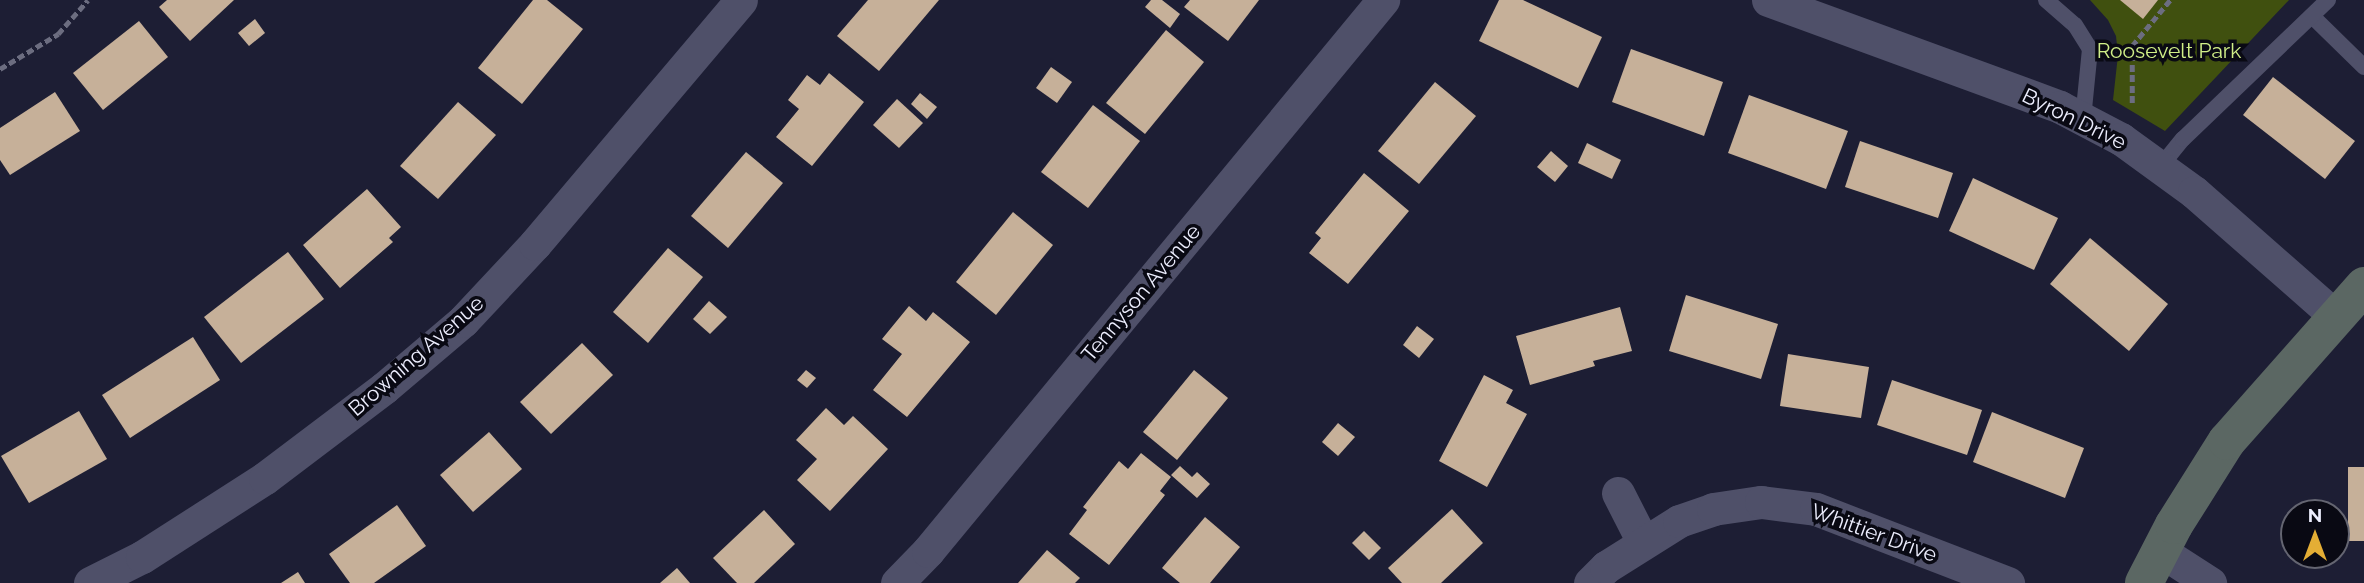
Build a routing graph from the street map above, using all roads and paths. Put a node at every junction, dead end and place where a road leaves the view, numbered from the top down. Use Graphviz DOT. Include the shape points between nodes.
graph roads {
  1 [pos="88,0"];
  2 [pos="741,0"];
  3 [pos="1383,0"];
  4 [pos="1768,0"];
  5 [pos="2046,0"];
  6 [pos="2170,0"];
  7 [pos="2328,0"];
  8 [pos="2312,16"];
  9 [pos="2364,67"];
  10 [pos="0,69"];
  11 [pos="2132,103"];
  12 [pos="2083,119"];
  13 [pos="2160,167"];
  14 [pos="2364,286"];
  15 [pos="2334,316"];
  16 [pos="1618,493"];
  17 [pos="1643,542"];
  18 [pos="2152,566"];
  19 [pos="90,583"];
  20 [pos="897,583"];
  21 [pos="1590,583"];
  22 [pos="2008,583"];
  23 [pos="2210,583"];
  1 -- 10 [label="path" via="58,34"];
  2 -- 19 [label="street, Browning Avenue" via="535,244 463,321 265,478 142,557"];
  3 -- 20 [label="street, Tennyson Avenue"];
  4 -- 12 [label="street, Byron Drive" via="1986,78"];
  5 -- 12 [label="lane" via="2075,25 2090,49"];
  6 -- 11 [label="path" via="2132,46"];
  7 -- 8 [label="lane"];
  8 -- 9 [label="lane"];
  8 -- 13 [label="lane" via="2183,139"];
  12 -- 13 [label="street, Byron Drive"];
  13 -- 15 [label="street, Byron Drive"];
  14 -- 15 [label="main road"];
  15 -- 18 [label="main road" via="2227,441"];
  16 -- 17 [label="street"];
  17 -- 21 [label="street, Whittier Drive"];
  17 -- 22 [label="street, Whittier Drive" via="1679,521 1713,509 1761,502 1816,509"];
  18 -- 23 [label="street"];
}
